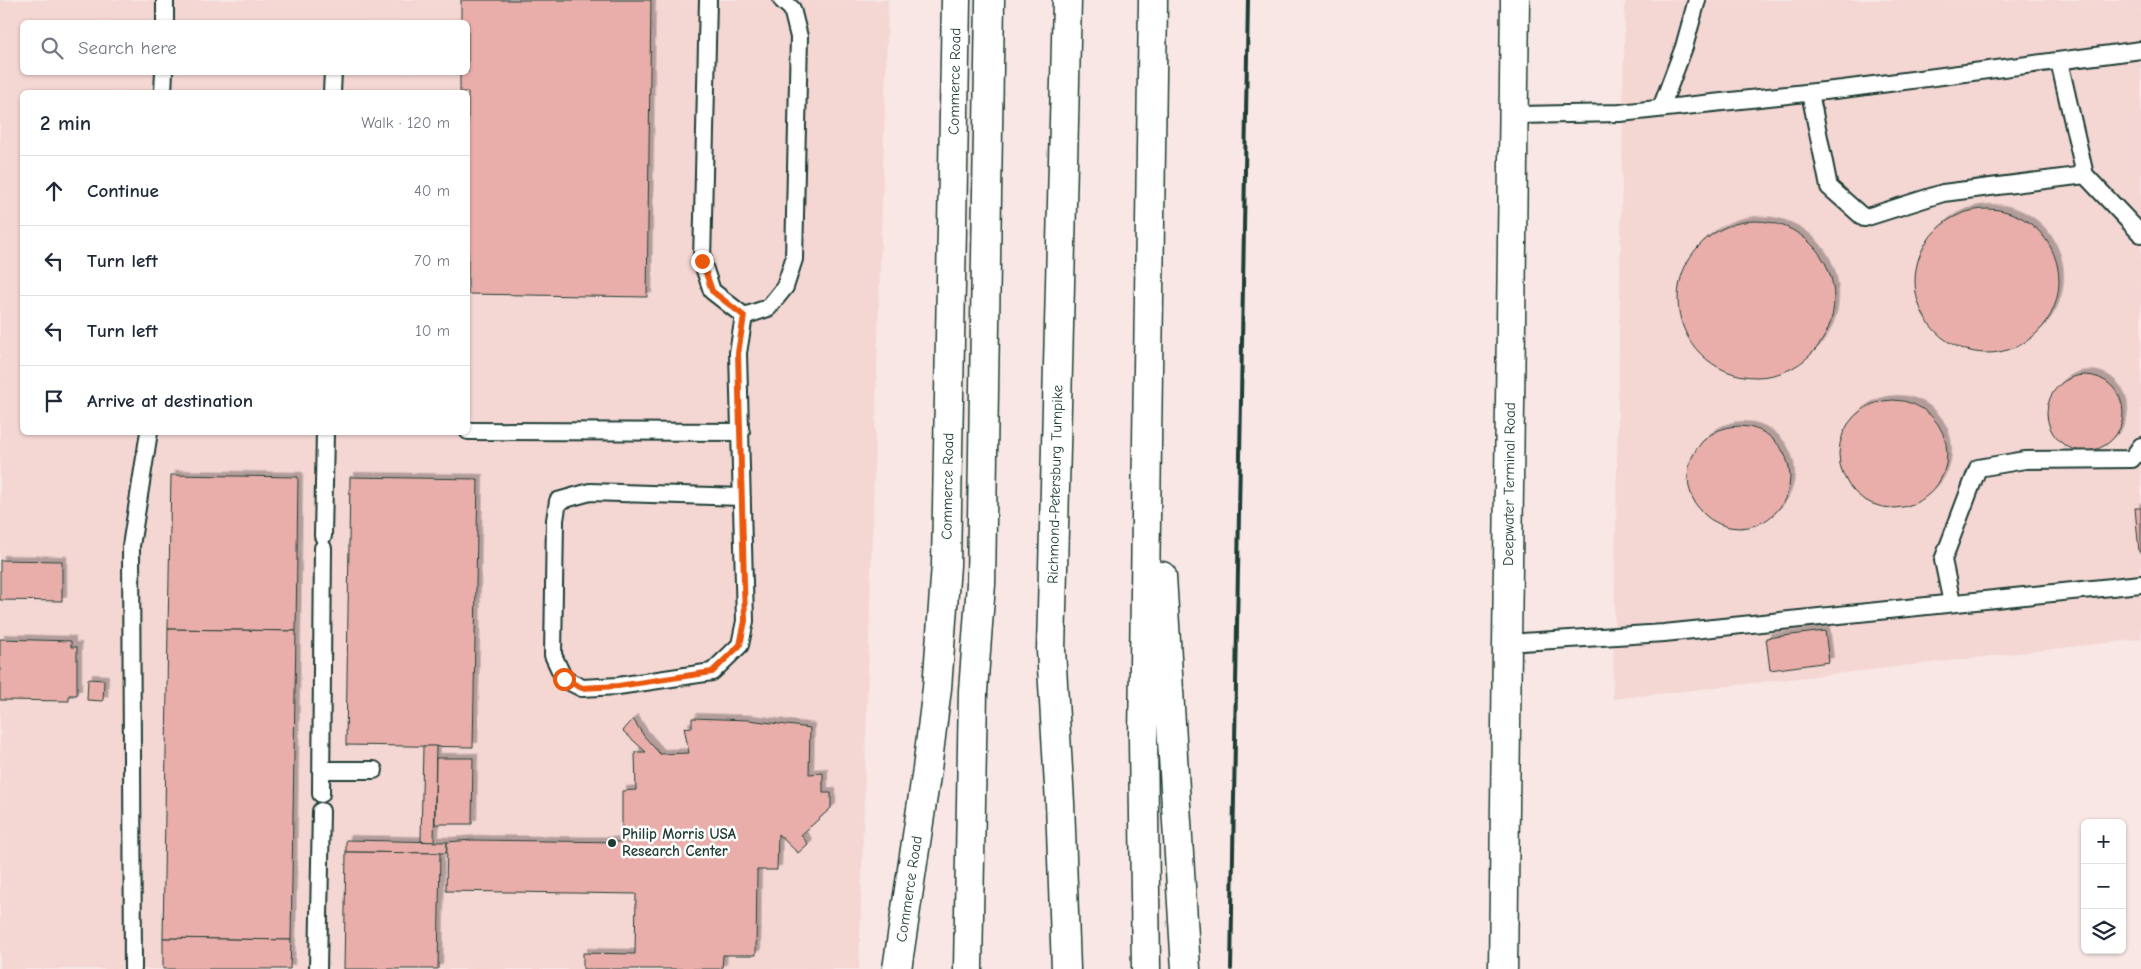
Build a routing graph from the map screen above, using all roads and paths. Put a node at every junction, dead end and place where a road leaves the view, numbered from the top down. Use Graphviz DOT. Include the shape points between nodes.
graph roads {
  1 [pos="165,0"];
  2 [pos="708,0"];
  3 [pos="782,0"];
  4 [pos="956,0"];
  5 [pos="990,0"];
  6 [pos="1066,0"];
  7 [pos="1154,0"];
  8 [pos="1515,0"];
  9 [pos="1697,0"];
  10 [pos="164,20"];
  11 [pos="2141,50"];
  12 [pos="2059,61"];
  13 [pos="164,75"];
  14 [pos="332,75"];
  15 [pos="163,90"];
  16 [pos="332,90"];
  17 [pos="1810,93"];
  18 [pos="1661,108"];
  19 [pos="1514,115"];
  20 [pos="2085,175"];
  21 [pos="2141,234"];
  22 [pos="744,316"];
  23 [pos="1148,354"];
  24 [pos="470,430"];
  25 [pos="741,432"];
  26 [pos="149,435"];
  27 [pos="325,435"];
  28 [pos="2141,446"];
  29 [pos="742,497"];
  30 [pos="2141,584"];
  31 [pos="1952,603"];
  32 [pos="1507,643"];
  33 [pos="322,770"];
  34 [pos="374,770"];
  35 [pos="321,794"];
  36 [pos="321,811"];
  37 [pos="132,969"];
  38 [pos="318,969"];
  39 [pos="898,969"];
  40 [pos="968,969"];
  41 [pos="1066,969"];
  42 [pos="1146,969"];
  43 [pos="1186,969"];
  44 [pos="1504,969"];
  1 -- 10 [label="lane"];
  2 -- 22 [label="lane" via="702,261 712,291"];
  3 -- 22 [label="lane" via="792,9 799,37 794,259 785,286 768,308"];
  4 -- 39 [label="main road, Commerce Road" via="946,566 937,688"];
  5 -- 40 [label="main road" via="981,575 973,691"];
  6 -- 41 [label="main road, Richmond-Petersburg Turnpike" via="1051,650"];
  7 -- 23 [label="main road"];
  8 -- 19 [label="main road, Deepwater Terminal Road"];
  9 -- 18 [label="lane" via="1684,47"];
  11 -- 12 [label="lane"];
  12 -- 17 [label="lane"];
  12 -- 20 [label="lane"];
  13 -- 15 [label="lane"];
  14 -- 16 [label="lane"];
  17 -- 18 [label="lane"];
  17 -- 20 [label="lane" via="1829,187 1864,218 1943,193"];
  18 -- 19 [label="lane" via="1620,113"];
  19 -- 32 [label="main road, Deepwater Terminal Road"];
  20 -- 21 [label="lane"];
  22 -- 25 [label="lane" via="738,353"];
  23 -- 42 [label="main road" via="1143,738"];
  23 -- 43 [label="main road"];
  24 -- 25 [label="lane"];
  25 -- 29 [label="lane"];
  26 -- 37 [label="lane" via="131,546"];
  27 -- 33 [label="lane"];
  28 -- 31 [label="lane" via="2132,460 2025,460 1978,468 1943,560"];
  29 -- 29 [label="lane" via="745,621 740,645 712,672 582,688 564,679 553,655 558,501 590,492"];
  30 -- 31 [label="lane"];
  31 -- 32 [label="lane" via="1664,633"];
  32 -- 44 [label="main road, Deepwater Terminal Road"];
  33 -- 34 [label="lane"];
  33 -- 35 [label="lane"];
  36 -- 38 [label="lane"];
}
